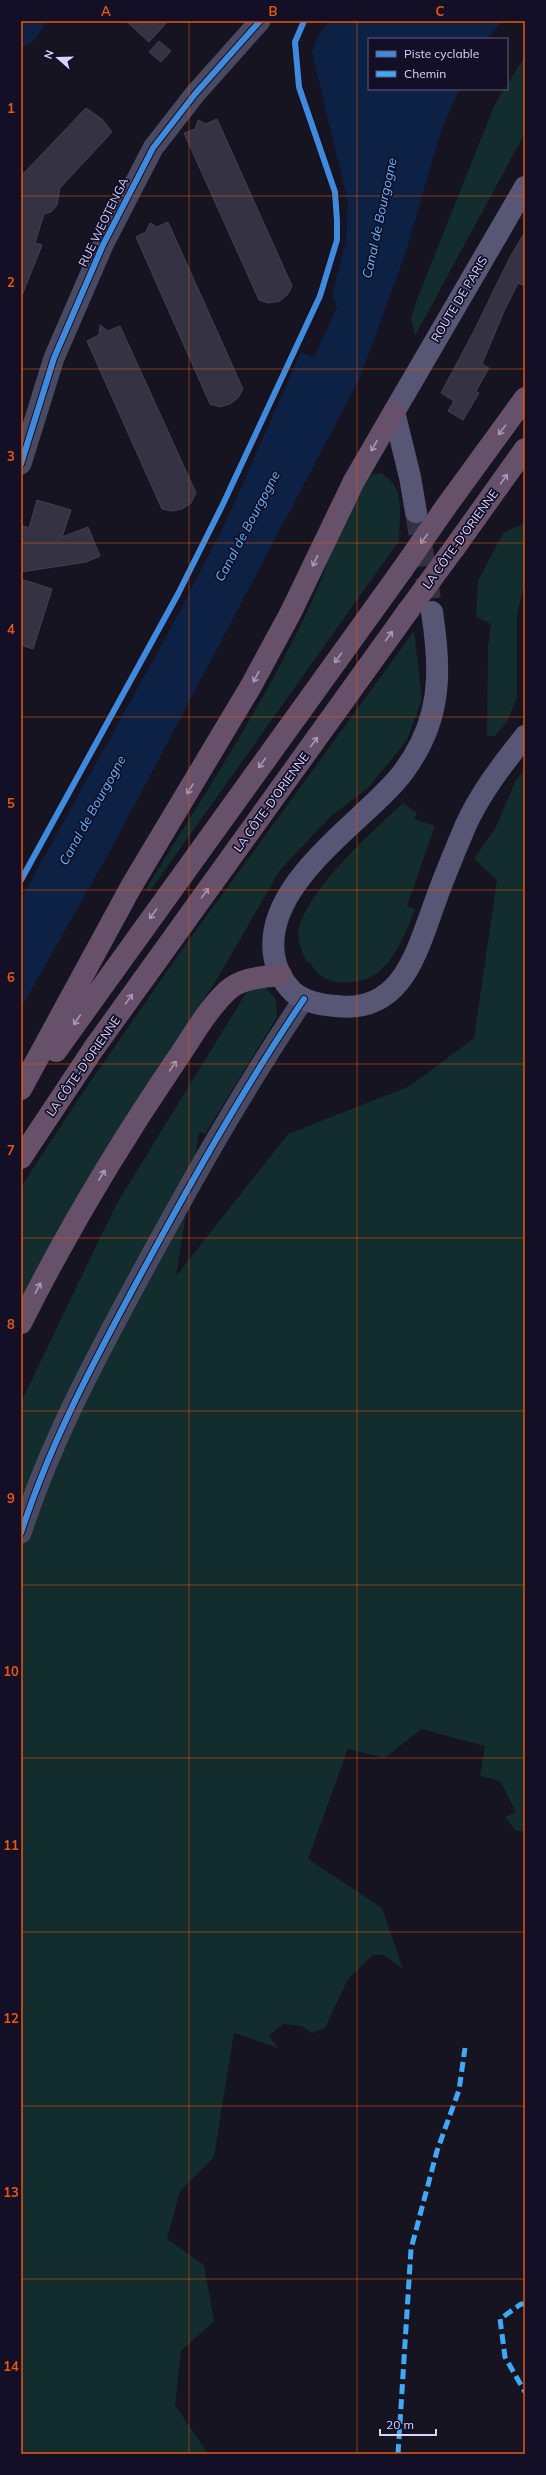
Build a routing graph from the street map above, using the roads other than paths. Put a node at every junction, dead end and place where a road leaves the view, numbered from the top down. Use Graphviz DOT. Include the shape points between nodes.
graph roads {
  1 [pos="260,21"];
  2 [pos="525,187"];
  3 [pos="525,398"];
  4 [pos="394,412"];
  5 [pos="525,449"];
  6 [pos="21,464"];
  7 [pos="416,512"];
  8 [pos="432,612"];
  9 [pos="525,736"];
  10 [pos="281,975"];
  11 [pos="304,999"];
  12 [pos="21,1089"];
  13 [pos="21,1103"];
  14 [pos="21,1158"];
  15 [pos="21,1323"];
  16 [pos="21,1533"];
  1 -- 6 [label="street, RUE WEOTENGA" via="237,44 153,148 102,245 54,358"];
  2 -- 4 [label="main road, ROUTE DE PARIS"];
  3 -- 13 [label="highway, one-way, bridge" via="87,1005"];
  4 -- 7 [label="main road"];
  4 -- 12 [label="highway, one-way" via="354,481 291,612 251,686 132,885"];
  14 -- 5 [label="highway, LA CÔTE-D'ORIENNE, one-way, bridge" via="94,1048"];
  8 -- 10 [label="main road" via="438,691 429,724 412,759 396,781 314,863 286,898 277,918 273,936 276,962"];
  9 -- 11 [label="main road" via="496,774 466,824 415,956 401,980 383,996 358,1007 330,1006"];
  10 -- 11 [label="main road" via="288,986"];
  15 -- 10 [label="highway, one-way" via="88,1198 130,1129 209,1013 227,991 236,985 246,980"];
  11 -- 16 [label="street" via="260,1064 228,1118 92,1366 48,1459"];
}
